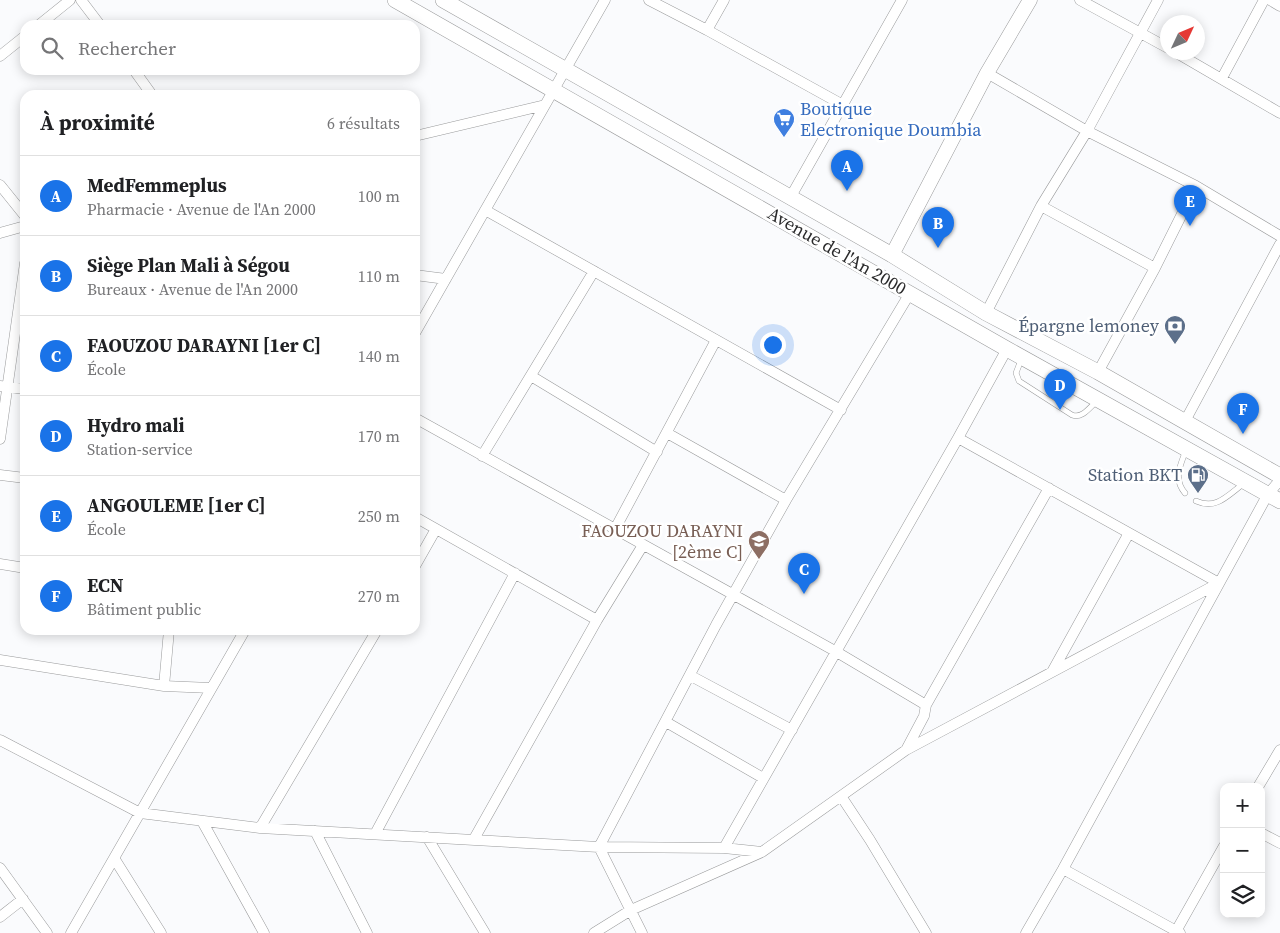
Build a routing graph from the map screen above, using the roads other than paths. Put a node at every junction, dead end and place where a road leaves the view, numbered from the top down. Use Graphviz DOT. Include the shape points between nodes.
graph roads {
  1 [pos="70,0"];
  2 [pos="81,0"];
  3 [pos="395,0"];
  4 [pos="442,0"];
  5 [pos="605,0"];
  6 [pos="649,0"];
  7 [pos="724,0"];
  8 [pos="902,0"];
  9 [pos="1030,0"];
  10 [pos="1080,0"];
  11 [pos="1158,0"];
  12 [pos="1264,0"];
  13 [pos="1270,0"];
  14 [pos="1280,6"];
  15 [pos="45,20"];
  16 [pos="96,20"];
  17 [pos="707,30"];
  18 [pos="1140,33"];
  19 [pos="20,40"];
  20 [pos="1160,44"];
  21 [pos="0,56"];
  22 [pos="1189,60"];
  23 [pos="565,70"];
  24 [pos="986,73"];
  25 [pos="138,75"];
  26 [pos="1222,78"];
  27 [pos="555,89"];
  28 [pos="148,90"];
  29 [pos="545,105"];
  30 [pos="843,105"];
  31 [pos="1280,113"];
  32 [pos="1087,131"];
  33 [pos="420,135"];
  34 [pos="0,185"];
  35 [pos="1196,186"];
  36 [pos="790,198"];
  37 [pos="1041,206"];
  38 [pos="20,210"];
  39 [pos="485,210"];
  40 [pos="20,227"];
  41 [pos="0,232"];
  42 [pos="1280,236"];
  43 [pos="1280,244"];
  44 [pos="892,255"];
  45 [pos="1155,268"];
  46 [pos="594,271"];
  47 [pos="420,276"];
  48 [pos="446,279"];
  49 [pos="910,293"];
  50 [pos="20,309"];
  51 [pos="986,313"];
  52 [pos="420,324"];
  53 [pos="716,340"];
  54 [pos="1007,349"];
  55 [pos="1022,358"];
  56 [pos="1098,372"];
  57 [pos="531,376"];
  58 [pos="4,386"];
  59 [pos="20,388"];
  60 [pos="1098,400"];
  61 [pos="841,410"];
  62 [pos="420,421"];
  63 [pos="1184,423"];
  64 [pos="667,432"];
  65 [pos="958,438"];
  66 [pos="0,439"];
  67 [pos="1186,449"];
  68 [pos="657,452"];
  69 [pos="482,456"];
  70 [pos="0,475"];
  71 [pos="1280,476"];
  72 [pos="20,477"];
  73 [pos="1280,480"];
  74 [pos="1245,482"];
  75 [pos="1048,488"];
  76 [pos="1185,493"];
  77 [pos="1274,498"];
  78 [pos="786,500"];
  79 [pos="1196,501"];
  80 [pos="420,520"];
  81 [pos="436,529"];
  82 [pos="616,529"];
  83 [pos="1129,533"];
  84 [pos="643,545"];
  85 [pos="420,557"];
  86 [pos="0,564"];
  87 [pos="20,567"];
  88 [pos="514,573"];
  89 [pos="1219,583"];
  90 [pos="733,594"];
  91 [pos="598,620"];
  92 [pos="169,635"];
  93 [pos="242,635"];
  94 [pos="374,635"];
  95 [pos="835,651"];
  96 [pos="0,660"];
  97 [pos="1052,672"];
  98 [pos="691,676"];
  99 [pos="164,686"];
  100 [pos="211,688"];
  101 [pos="926,705"];
  102 [pos="666,722"];
  103 [pos="792,730"];
  104 [pos="0,740"];
  105 [pos="906,750"];
  106 [pos="1280,750"];
  107 [pos="763,778"];
  108 [pos="1260,783"];
  109 [pos="841,796"];
  110 [pos="140,813"];
  111 [pos="202,821"];
  112 [pos="260,828"];
  113 [pos="315,831"];
  114 [pos="376,834"];
  115 [pos="1265,835"];
  116 [pos="427,837"];
  117 [pos="474,839"];
  118 [pos="1280,843"];
  119 [pos="600,847"];
  120 [pos="724,848"];
  121 [pos="762,852"];
  122 [pos="1220,853"];
  123 [pos="114,858"];
  124 [pos="0,868"];
  125 [pos="1063,869"];
  126 [pos="23,899"];
  127 [pos="631,910"];
  128 [pos="0,917"];
  129 [pos="1177,932"];
  130 [pos="47,933"];
  131 [pos="71,933"];
  132 [pos="160,933"];
  133 [pos="264,933"];
  134 [pos="367,933"];
  135 [pos="485,933"];
  136 [pos="594,933"];
  137 [pos="642,933"];
  138 [pos="926,933"];
  139 [pos="1026,933"];
  1 -- 15 [label="street"];
  2 -- 16 [label="street"];
  3 -- 27 [label="main road, Avenue de l'An 2000"];
  4 -- 23 [label="main road, Avenue de l'An 2000"];
  5 -- 23 [label="street"];
  6 -- 17 [label="street"];
  7 -- 17 [label="street"];
  8 -- 30 [label="street"];
  9 -- 24 [label="street"];
  10 -- 18 [label="street"];
  11 -- 18 [label="street"];
  12 -- 26 [label="street"];
  13 -- 14 [label="street"];
  17 -- 30 [label="street"];
  18 -- 20 [label="street"];
  18 -- 32 [label="street"];
  19 -- 21 [label="street"];
  22 -- 26 [label="street"];
  23 -- 27 [label="street"];
  23 -- 36 [label="main road, Avenue de l'An 2000"];
  24 -- 32 [label="street"];
  24 -- 44 [label="street"];
  25 -- 28 [label="street"];
  26 -- 31 [label="street"];
  27 -- 29 [label="street"];
  27 -- 49 [label="main road, Avenue de l'An 2000"];
  29 -- 33 [label="street"];
  29 -- 39 [label="street"];
  30 -- 36 [label="street"];
  32 -- 35 [label="street"];
  32 -- 37 [label="street"];
  34 -- 38 [label="street"];
  35 -- 42 [label="street"];
  35 -- 45 [label="street"];
  36 -- 44 [label="main road, Avenue de l'An 2000"];
  37 -- 45 [label="street"];
  37 -- 51 [label="street"];
  39 -- 46 [label="street"];
  39 -- 48 [label="street"];
  40 -- 41 [label="street"];
  43 -- 63 [label="street"];
  44 -- 51 [label="main road, Avenue de l'An 2000"];
  45 -- 56 [label="street"];
  46 -- 53 [label="street"];
  46 -- 57 [label="street"];
  47 -- 48 [label="street"];
  48 -- 52 [label="street"];
  49 -- 54 [label="main road, Avenue de l'An 2000"];
  49 -- 61 [label="street"];
  50 -- 58 [label="street"];
  51 -- 56 [label="main road, Avenue de l'An 2000"];
  53 -- 61 [label="street"];
  53 -- 64 [label="street"];
  54 -- 55 [label="main road, Avenue de l'An 2000"];
  54 -- 65 [label="street"];
  55 -- 60 [label="main road, Avenue de l'An 2000"];
  55 -- 60 [label="lane" via="1016,373 1019,381 1072,415 1082,415"];
  56 -- 63 [label="main road, Avenue de l'An 2000"];
  57 -- 68 [label="street"];
  57 -- 69 [label="street"];
  58 -- 59 [label="street"];
  58 -- 66 [label="street"];
  60 -- 67 [label="main road, Avenue de l'An 2000"];
  61 -- 78 [label="street"];
  62 -- 69 [label="street"];
  63 -- 71 [label="main road, Avenue de l'An 2000"];
  64 -- 68 [label="street"];
  64 -- 78 [label="street"];
  65 -- 75 [label="street"];
  65 -- 95 [label="street"];
  67 -- 74 [label="main road, Avenue de l'An 2000"];
  67 -- 76 [label="lane" via="1177,475"];
  68 -- 82 [label="street"];
  69 -- 82 [label="street"];
  70 -- 72 [label="street"];
  73 -- 77 [label="street"];
  74 -- 77 [label="main road, Avenue de l'An 2000"];
  74 -- 79 [label="lane" via="1218,504 1205,505"];
  75 -- 83 [label="street"];
  75 -- 101 [label="street"];
  77 -- 89 [label="street"];
  78 -- 90 [label="street"];
  80 -- 81 [label="street"];
  81 -- 85 [label="street"];
  81 -- 88 [label="street"];
  82 -- 84 [label="street"];
  83 -- 89 [label="street"];
  83 -- 97 [label="street"];
  84 -- 90 [label="street"];
  84 -- 91 [label="street"];
  86 -- 87 [label="street"];
  88 -- 91 [label="street"];
  88 -- 114 [label="street"];
  89 -- 97 [label="street"];
  89 -- 125 [label="street"];
  90 -- 95 [label="street"];
  90 -- 98 [label="street"];
  91 -- 117 [label="street"];
  92 -- 99 [label="street"];
  93 -- 100 [label="street"];
  94 -- 112 [label="street"];
  95 -- 101 [label="street"];
  95 -- 103 [label="street"];
  96 -- 99 [label="street"];
  97 -- 105 [label="street"];
  98 -- 102 [label="street"];
  98 -- 103 [label="street"];
  99 -- 100 [label="street"];
  100 -- 110 [label="street"];
  101 -- 105 [label="street" via="924,716"];
  102 -- 107 [label="street"];
  102 -- 119 [label="street"];
  103 -- 107 [label="street"];
  104 -- 110 [label="street"];
  105 -- 109 [label="street"];
  106 -- 108 [label="street"];
  107 -- 120 [label="street"];
  109 -- 121 [label="street"];
  109 -- 138 [label="street"];
  110 -- 111 [label="street"];
  110 -- 123 [label="street"];
  111 -- 112 [label="street"];
  111 -- 133 [label="street"];
  112 -- 113 [label="street"];
  113 -- 114 [label="street"];
  113 -- 134 [label="street"];
  114 -- 116 [label="street"];
  115 -- 118 [label="street"];
  116 -- 117 [label="street"];
  116 -- 135 [label="street"];
  117 -- 119 [label="street"];
  119 -- 120 [label="street"];
  119 -- 127 [label="street"];
  120 -- 121 [label="street"];
  121 -- 127 [label="street"];
  122 -- 129 [label="street"];
  123 -- 131 [label="street"];
  123 -- 132 [label="street"];
  124 -- 126 [label="street"];
  125 -- 129 [label="street"];
  125 -- 139 [label="street"];
  126 -- 128 [label="street"];
  126 -- 130 [label="street"];
  127 -- 136 [label="street"];
  127 -- 137 [label="street"];
}
